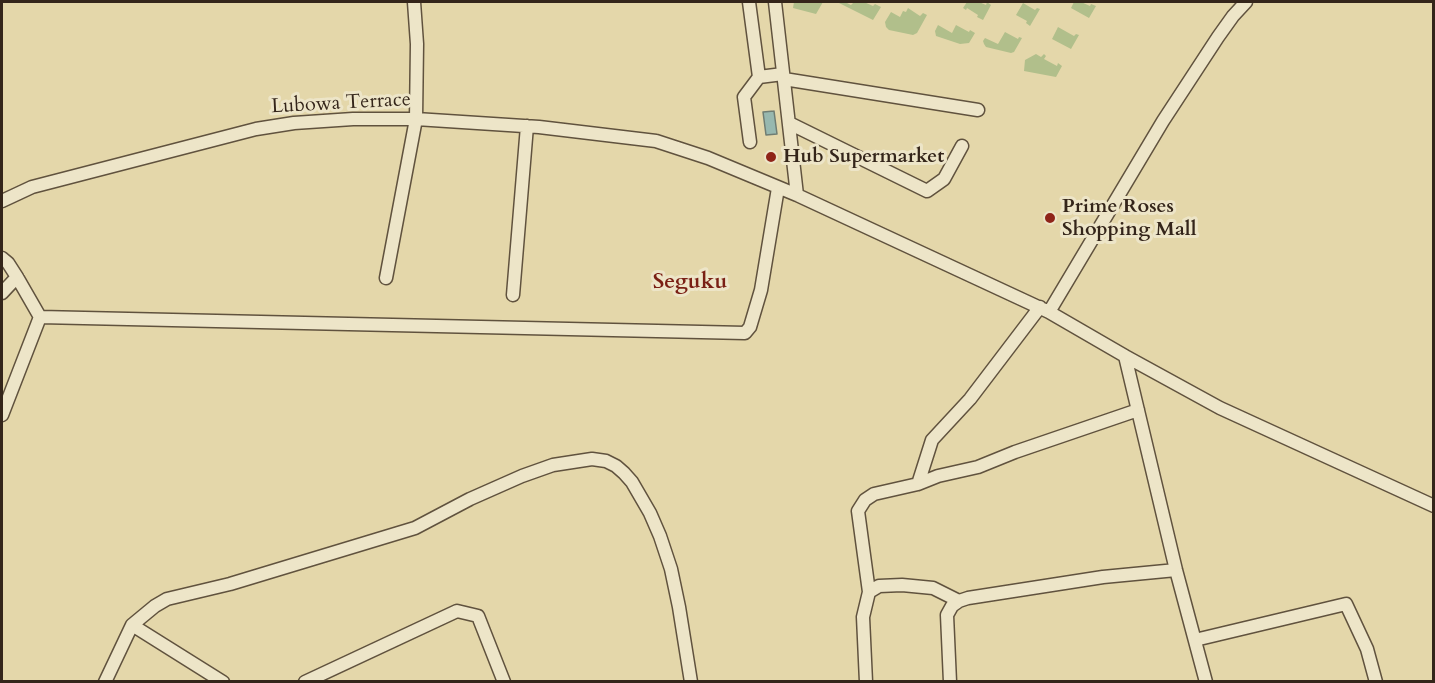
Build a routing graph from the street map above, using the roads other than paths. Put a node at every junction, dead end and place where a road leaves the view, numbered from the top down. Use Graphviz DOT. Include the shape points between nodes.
graph roads {
  1 [pos="414,2"];
  2 [pos="749,2"];
  3 [pos="775,2"];
  4 [pos="1246,2"];
  5 [pos="759,77"];
  6 [pos="784,77"];
  7 [pos="978,110"];
  8 [pos="416,119"];
  9 [pos="789,123"];
  10 [pos="527,126"];
  11 [pos="750,142"];
  12 [pos="962,146"];
  13 [pos="778,188"];
  14 [pos="797,195"];
  15 [pos="2,201"];
  16 [pos="2,258"];
  17 [pos="17,277"];
  18 [pos="386,278"];
  19 [pos="2,293"];
  20 [pos="513,295"];
  21 [pos="1044,310"];
  22 [pos="40,317"];
  23 [pos="1125,356"];
  24 [pos="1138,410"];
  25 [pos="2,415"];
  26 [pos="918,484"];
  27 [pos="1434,506"];
  28 [pos="1176,570"];
  29 [pos="869,592"];
  30 [pos="959,601"];
  31 [pos="132,625"];
  32 [pos="1195,640"];
  33 [pos="105,681"];
  34 [pos="223,681"];
  35 [pos="305,681"];
  36 [pos="504,681"];
  37 [pos="692,681"];
  38 [pos="866,681"];
  39 [pos="950,681"];
  40 [pos="1206,681"];
  41 [pos="1376,681"];
  1 -- 8 [label="street"];
  2 -- 5 [label="street"];
  3 -- 6 [label="street"];
  4 -- 21 [label="street" via="1218,37"];
  5 -- 6 [label="street"];
  5 -- 11 [label="street" via="744,97"];
  6 -- 7 [label="street"];
  6 -- 9 [label="street"];
  8 -- 10 [label="street, Lubowa Terrace"];
  8 -- 15 [label="street, Lubowa Terrace" via="353,119 267,127 32,187"];
  8 -- 18 [label="street"];
  9 -- 12 [label="street" via="927,191 944,179"];
  9 -- 14 [label="street"];
  10 -- 13 [label="street, Lubowa Terrace" via="656,141"];
  10 -- 20 [label="street"];
  13 -- 14 [label="street, Lubowa Terrace"];
  13 -- 22 [label="street" via="761,291 750,327 743,334"];
  14 -- 21 [label="street, Lubowa Terrace"];
  16 -- 17 [label="street"];
  17 -- 19 [label="street"];
  17 -- 22 [label="street"];
  21 -- 23 [label="street, Lubowa Terrace"];
  21 -- 26 [label="street" via="932,440"];
  22 -- 25 [label="street"];
  23 -- 24 [label="street"];
  23 -- 27 [label="street, Lubowa Terrace" via="1220,408"];
  24 -- 26 [label="street" via="978,468"];
  24 -- 28 [label="street"];
  26 -- 29 [label="street" via="874,494 858,511"];
  28 -- 30 [label="street" via="1103,577"];
  28 -- 32 [label="street"];
  29 -- 30 [label="street" via="879,586 933,588"];
  29 -- 38 [label="street" via="862,617"];
  30 -- 39 [label="street" via="947,615"];
  31 -- 33 [label="street"];
  31 -- 34 [label="street"];
  31 -- 37 [label="street" via="167,599 415,528 470,499 553,465 600,460 616,466 632,482 657,528 675,588"];
  32 -- 40 [label="street"];
  32 -- 41 [label="street" via="1346,604 1367,649"];
  35 -- 36 [label="street" via="457,611 478,616"];
}
